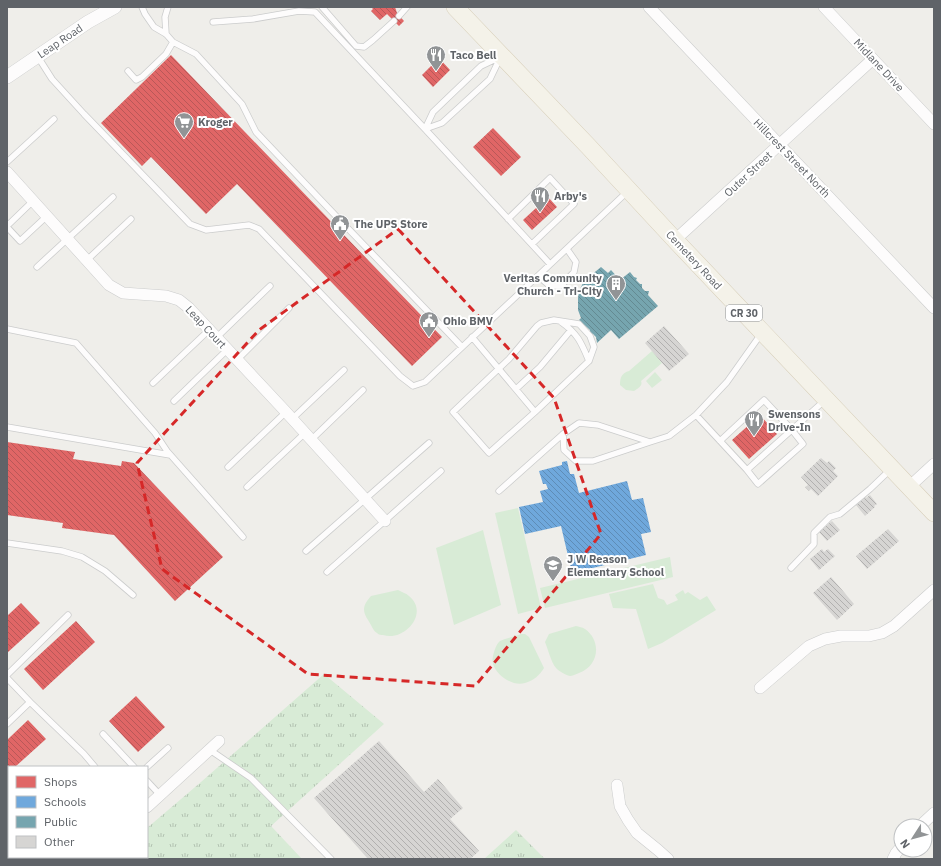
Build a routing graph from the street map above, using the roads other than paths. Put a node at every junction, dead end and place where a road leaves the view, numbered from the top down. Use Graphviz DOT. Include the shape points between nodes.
graph roads {
  1 [pos="115,7"];
  2 [pos="142,7"];
  3 [pos="168,7"];
  4 [pos="322,7"];
  5 [pos="407,7"];
  6 [pos="455,7"];
  7 [pos="649,7"];
  8 [pos="824,7"];
  9 [pos="317,9"];
  10 [pos="399,16"];
  11 [pos="394,21"];
  12 [pos="213,22"];
  13 [pos="166,34"];
  14 [pos="173,42"];
  15 [pos="38,56"];
  16 [pos="501,56"];
  17 [pos="873,59"];
  18 [pos="128,72"];
  19 [pos="7,78"];
  20 [pos="54,120"];
  21 [pos="934,124"];
  22 [pos="426,129"];
  23 [pos="779,145"];
  24 [pos="7,162"];
  25 [pos="7,172"];
  26 [pos="628,190"];
  27 [pos="113,197"];
  28 [pos="33,201"];
  29 [pos="47,216"];
  30 [pos="131,219"];
  31 [pos="508,219"];
  32 [pos="7,226"];
  33 [pos="68,239"];
  34 [pos="675,240"];
  35 [pos="532,244"];
  36 [pos="567,249"];
  37 [pos="87,260"];
  38 [pos="550,264"];
  39 [pos="37,267"];
  40 [pos="538,276"];
  41 [pos="270,286"];
  42 [pos="289,308"];
  43 [pos="934,308"];
  44 [pos="559,320"];
  45 [pos="7,329"];
  46 [pos="571,330"];
  47 [pos="762,333"];
  48 [pos="212,334"];
  49 [pos="472,337"];
  50 [pos="462,347"];
  51 [pos="227,350"];
  52 [pos="236,360"];
  53 [pos="589,361"];
  54 [pos="499,369"];
  55 [pos="344,370"];
  56 [pos="153,384"];
  57 [pos="516,389"];
  58 [pos="363,390"];
  59 [pos="825,399"];
  60 [pos="174,401"];
  61 [pos="535,412"];
  62 [pos="289,415"];
  63 [pos="696,415"];
  64 [pos="7,427"];
  65 [pos="792,430"];
  66 [pos="563,434"];
  67 [pos="308,436"];
  68 [pos="720,441"];
  69 [pos="650,442"];
  70 [pos="429,443"];
  71 [pos="170,455"];
  72 [pos="934,464"];
  73 [pos="228,467"];
  74 [pos="891,469"];
  75 [pos="747,470"];
  76 [pos="441,471"];
  77 [pos="247,487"];
  78 [pos="909,487"];
  79 [pos="499,491"];
  80 [pos="365,498"];
  81 [pos="934,513"];
  82 [pos="384,521"];
  83 [pos="243,536"];
  84 [pos="7,543"];
  85 [pos="306,550"];
  86 [pos="791,568"];
  87 [pos="327,572"];
  88 [pos="934,590"];
  89 [pos="133,595"];
  90 [pos="68,615"];
  91 [pos="7,675"];
  92 [pos="7,678"];
  93 [pos="760,688"];
  94 [pos="30,702"];
  95 [pos="7,724"];
  96 [pos="103,734"];
  97 [pos="219,741"];
  98 [pos="168,748"];
  99 [pos="210,750"];
  100 [pos="94,766"];
  101 [pos="133,766"];
  102 [pos="148,766"];
  103 [pos="148,782"];
  104 [pos="617,785"];
  105 [pos="160,795"];
  106 [pos="148,806"];
  107 [pos="331,859"];
  108 [pos="668,859"];
  1 -- 15 [label="street, Leap Road"];
  2 -- 13 [label="lane" via="154,28"];
  3 -- 13 [label="lane" via="165,18"];
  4 -- 11 [label="lane" via="356,46 364,47"];
  5 -- 10 [label="lane"];
  6 -- 16 [label="main road, Cemetery Road / CR 30"];
  7 -- 23 [label="street, Hillcrest Street North"];
  8 -- 17 [label="street, Midlane Drive"];
  9 -- 12 [label="lane"];
  9 -- 22 [label="lane"];
  13 -- 14 [label="lane"];
  14 -- 18 [label="lane" via="166,54 142,77 136,80"];
  14 -- 50 [label="lane" via="196,54 242,104 256,132"];
  15 -- 19 [label="street, Leap Road"];
  15 -- 50 [label="lane" via="52,79 190,224 206,230 249,225 259,229 400,376 413,386 425,382"];
  16 -- 22 [label="lane" via="480,66 433,112"];
  16 -- 22 [label="lane" via="490,79 442,123"];
  16 -- 26 [label="main road, Cemetery Road / CR 30"];
  17 -- 21 [label="street, Midlane Drive"];
  17 -- 23 [label="street, Outer Street"];
  20 -- 24 [label="lane"];
  22 -- 31 [label="lane"];
  23 -- 34 [label="street, Outer Street"];
  23 -- 43 [label="street, Hillcrest Street North"];
  25 -- 28 [label="street, Leap Court"];
  26 -- 34 [label="main road, Cemetery Road / CR 30"];
  26 -- 36 [label="lane"];
  27 -- 33 [label="lane"];
  28 -- 29 [label="street, Leap Court"];
  28 -- 32 [label="lane"];
  29 -- 32 [label="lane" via="20,241"];
  29 -- 33 [label="street, Leap Court"];
  30 -- 37 [label="lane"];
  31 -- 35 [label="lane"];
  31 -- 35 [label="lane" via="550,178 574,204"];
  33 -- 37 [label="street, Leap Court"];
  33 -- 39 [label="lane"];
  34 -- 47 [label="main road, Cemetery Road / CR 30"];
  35 -- 38 [label="lane"];
  36 -- 38 [label="lane"];
  36 -- 40 [label="lane" via="576,262 574,272 561,286 550,286"];
  37 -- 48 [label="street, Leap Court" via="110,285 123,293 166,296 179,300"];
  38 -- 40 [label="lane"];
  40 -- 49 [label="lane"];
  41 -- 48 [label="lane"];
  42 -- 52 [label="lane"];
  44 -- 46 [label="lane"];
  44 -- 53 [label="lane" via="579,324 590,336 594,346"];
  44 -- 54 [label="lane" via="537,326"];
  45 -- 71 [label="lane" via="76,343 155,433"];
  46 -- 53 [label="lane" via="578,336"];
  46 -- 57 [label="lane" via="540,367"];
  47 -- 59 [label="main road, Cemetery Road / CR 30"];
  47 -- 63 [label="lane" via="727,382"];
  48 -- 51 [label="street, Leap Court"];
  48 -- 56 [label="lane"];
  49 -- 50 [label="lane"];
  49 -- 54 [label="lane"];
  51 -- 52 [label="street, Leap Court"];
  51 -- 60 [label="lane"];
  52 -- 62 [label="street, Leap Court"];
  53 -- 61 [label="lane"];
  54 -- 57 [label="lane"];
  54 -- 61 [label="lane" via="453,412 458,418 489,453"];
  55 -- 62 [label="lane"];
  57 -- 61 [label="lane"];
  58 -- 67 [label="lane"];
  59 -- 65 [label="lane"];
  59 -- 74 [label="main road, Cemetery Road / CR 30"];
  62 -- 67 [label="street, Leap Court"];
  62 -- 73 [label="lane"];
  63 -- 68 [label="lane"];
  63 -- 69 [label="lane" via="669,436"];
  64 -- 71 [label="lane"];
  65 -- 68 [label="lane" via="764,400"];
  65 -- 75 [label="lane"];
  65 -- 75 [label="lane" via="802,444 758,484"];
  66 -- 69 [label="lane" via="579,423 598,426"];
  66 -- 69 [label="lane" via="564,450 576,462 593,461"];
  66 -- 79 [label="lane"];
  67 -- 77 [label="lane"];
  67 -- 80 [label="street, Leap Court"];
  68 -- 75 [label="lane"];
  70 -- 80 [label="lane"];
  71 -- 83 [label="lane"];
  72 -- 78 [label="street"];
  74 -- 78 [label="main road, Cemetery Road / CR 30"];
  74 -- 86 [label="lane" via="840,514 830,517 814,533 814,544"];
  76 -- 82 [label="lane"];
  78 -- 81 [label="main road, Cemetery Road / CR 30"];
  80 -- 82 [label="street, Leap Court"];
  80 -- 85 [label="lane"];
  82 -- 87 [label="lane"];
  84 -- 89 [label="lane" via="62,551 82,557 105,571"];
  88 -- 93 [label="street" via="894,626 882,633 869,636 841,636 809,646"];
  90 -- 91 [label="lane"];
  92 -- 94 [label="lane"];
  94 -- 95 [label="lane"];
  94 -- 100 [label="lane"];
  96 -- 101 [label="lane"];
  97 -- 99 [label="street"];
  98 -- 102 [label="lane"];
  99 -- 105 [label="street"];
  99 -- 107 [label="lane" via="251,778"];
  103 -- 105 [label="lane"];
  104 -- 108 [label="street" via="620,806 628,820 637,833"];
  105 -- 106 [label="street"];
}
